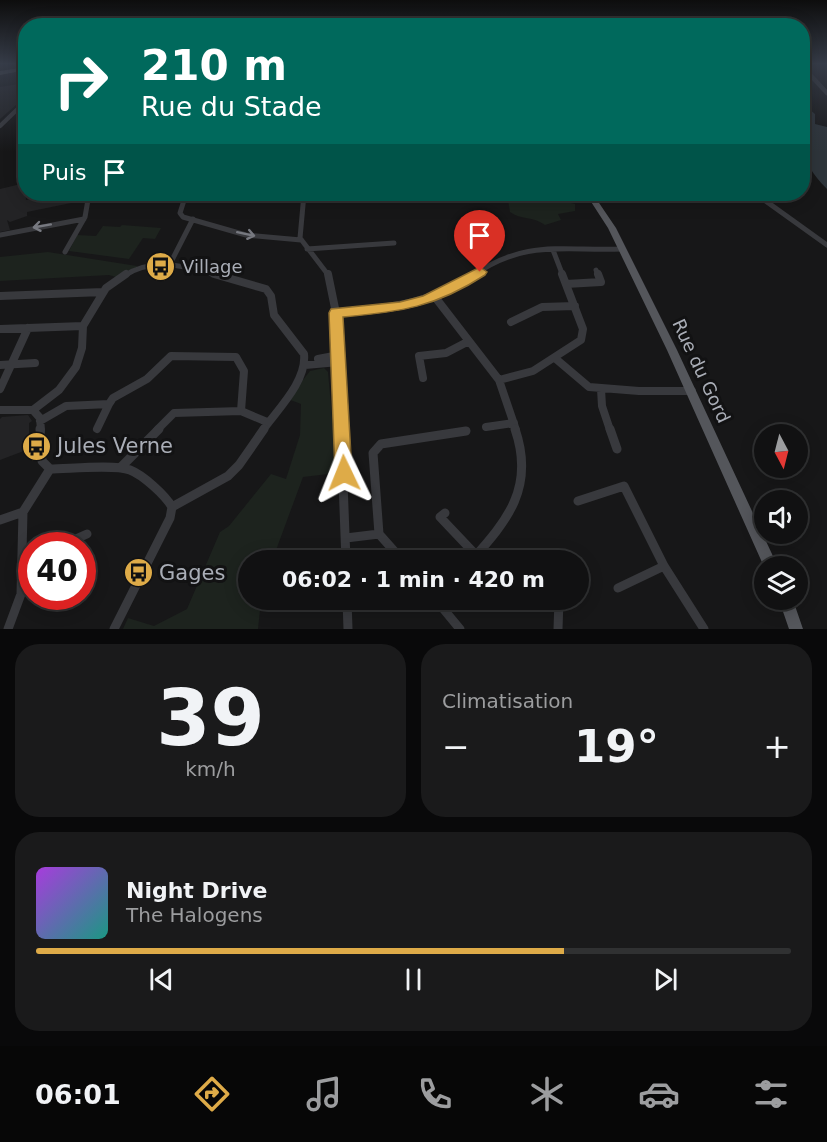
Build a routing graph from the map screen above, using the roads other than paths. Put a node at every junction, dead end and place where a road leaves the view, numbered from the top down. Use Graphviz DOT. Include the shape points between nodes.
graph roads {
  1 [pos="18,109"];
  2 [pos="0,126"];
  3 [pos="88,201"];
  4 [pos="184,201"];
  5 [pos="303,201"];
  6 [pos="595,201"];
  7 [pos="766,201"];
  8 [pos="84,219"];
  9 [pos="193,219"];
  10 [pos="0,235"];
  11 [pos="301,240"];
  12 [pos="394,243"];
  13 [pos="827,245"];
  14 [pos="307,249"];
  15 [pos="621,249"];
  16 [pos="554,250"];
  17 [pos="66,252"];
  18 [pos="170,264"];
  19 [pos="596,270"];
  20 [pos="566,284"];
  21 [pos="102,292"];
  22 [pos="0,296"];
  23 [pos="435,297"];
  24 [pos="575,306"];
  25 [pos="336,313"];
  26 [pos="511,322"];
  27 [pos="82,326"];
  28 [pos="28,328"];
  29 [pos="0,329"];
  30 [pos="469,340"];
  31 [pos="339,358"];
  32 [pos="556,359"];
  33 [pos="305,362"];
  34 [pos="34,363"];
  35 [pos="11,364"];
  36 [pos="0,365"];
  37 [pos="423,378"];
  38 [pos="499,380"];
  39 [pos="0,388"];
  40 [pos="602,389"];
  41 [pos="692,391"];
  42 [pos="55,393"];
  43 [pos="110,404"];
  44 [pos="63,407"];
  45 [pos="0,410"];
  46 [pos="33,410"];
  47 [pos="241,411"];
  48 [pos="40,421"];
  49 [pos="267,422"];
  50 [pos="514,423"];
  51 [pos="486,427"];
  52 [pos="97,429"];
  53 [pos="466,430"];
  54 [pos="617,449"];
  55 [pos="120,468"];
  56 [pos="50,469"];
  57 [pos="578,501"];
  58 [pos="172,507"];
  59 [pos="23,512"];
  60 [pos="445,513"];
  61 [pos="0,520"];
  62 [pos="25,532"];
  63 [pos="379,534"];
  64 [pos="346,538"];
  65 [pos="346,550"];
  66 [pos="393,550"];
  67 [pos="467,550"];
  68 [pos="481,550"];
  69 [pos="766,556"];
  70 [pos="664,566"];
  71 [pos="618,588"];
  72 [pos="18,602"];
  73 [pos="347,610"];
  74 [pos="444,610"];
  75 [pos="559,610"];
  76 [pos="789,610"];
  77 [pos="8,629"];
  78 [pos="114,629"];
  79 [pos="348,629"];
  80 [pos="460,629"];
  81 [pos="558,629"];
  82 [pos="704,629"];
  83 [pos="796,629"];
  1 -- 2 [label="street"];
  3 -- 8 [label="street"];
  4 -- 9 [label="street" via="180,215"];
  5 -- 11 [label="street"];
  6 -- 15 [label="main road, Rue du Gord"];
  7 -- 13 [label="street"];
  8 -- 10 [label="street, one-way"];
  8 -- 17 [label="street"];
  9 -- 11 [label="street, one-way" via="246,235"];
  9 -- 18 [label="street"];
  11 -- 14 [label="street"];
  12 -- 14 [label="street"];
  14 -- 25 [label="street" via="330,277"];
  15 -- 16 [label="street"];
  15 -- 41 [label="main road, Rue du Gord"];
  16 -- 20 [label="street"];
  16 -- 23 [label="street" via="511,254"];
  18 -- 21 [label="street" via="131,271"];
  18 -- 33 [label="street" via="266,289 274,315 300,347"];
  19 -- 20 [label="street" via="601,282"];
  20 -- 24 [label="street"];
  21 -- 22 [label="street"];
  21 -- 27 [label="street"];
  23 -- 25 [label="street" via="400,307"];
  23 -- 30 [label="street"];
  24 -- 26 [label="street" via="542,307"];
  24 -- 32 [label="street" via="583,329 582,340"];
  25 -- 31 [label="street"];
  27 -- 28 [label="street"];
  27 -- 42 [label="street" via="82,348 76,367"];
  28 -- 29 [label="street"];
  28 -- 35 [label="street"];
  30 -- 37 [label="street" via="446,352 419,356"];
  30 -- 38 [label="street"];
  31 -- 33 [label="street"];
  31 -- 64 [label="street"];
  32 -- 38 [label="street" via="524,376"];
  32 -- 40 [label="street" via="589,387"];
  33 -- 49 [label="street" via="299,379"];
  34 -- 35 [label="street"];
  35 -- 36 [label="street"];
  35 -- 39 [label="street"];
  38 -- 50 [label="street"];
  40 -- 41 [label="street"];
  40 -- 54 [label="street" via="602,406"];
  41 -- 69 [label="main road, Rue du Gord"];
  42 -- 44 [label="street"];
  42 -- 46 [label="street"];
  43 -- 44 [label="street"];
  43 -- 47 [label="street" via="112,398 147,379 171,356 236,357 242,363 246,382"];
  43 -- 52 [label="street"];
  44 -- 48 [label="street"];
  45 -- 46 [label="street"];
  46 -- 48 [label="street"];
  47 -- 49 [label="street"];
  47 -- 55 [label="street" via="174,413"];
  48 -- 56 [label="street" via="42,461"];
  49 -- 58 [label="street" via="228,476"];
  50 -- 51 [label="street"];
  50 -- 68 [label="street" via="522,480 501,529"];
  53 -- 63 [label="street" via="375,448"];
  55 -- 56 [label="street"];
  55 -- 58 [label="street" via="166,497"];
  56 -- 59 [label="street"];
  57 -- 70 [label="street" via="624,486"];
  58 -- 78 [label="street"];
  59 -- 61 [label="street"];
  59 -- 62 [label="street"];
  60 -- 67 [label="street" via="440,517"];
  63 -- 64 [label="street"];
  63 -- 66 [label="street"];
  64 -- 65 [label="street"];
  70 -- 71 [label="street"];
  70 -- 82 [label="street"];
  72 -- 77 [label="street"];
  73 -- 79 [label="street"];
  74 -- 80 [label="street"];
  75 -- 81 [label="street"];
  76 -- 83 [label="main road"];
}
